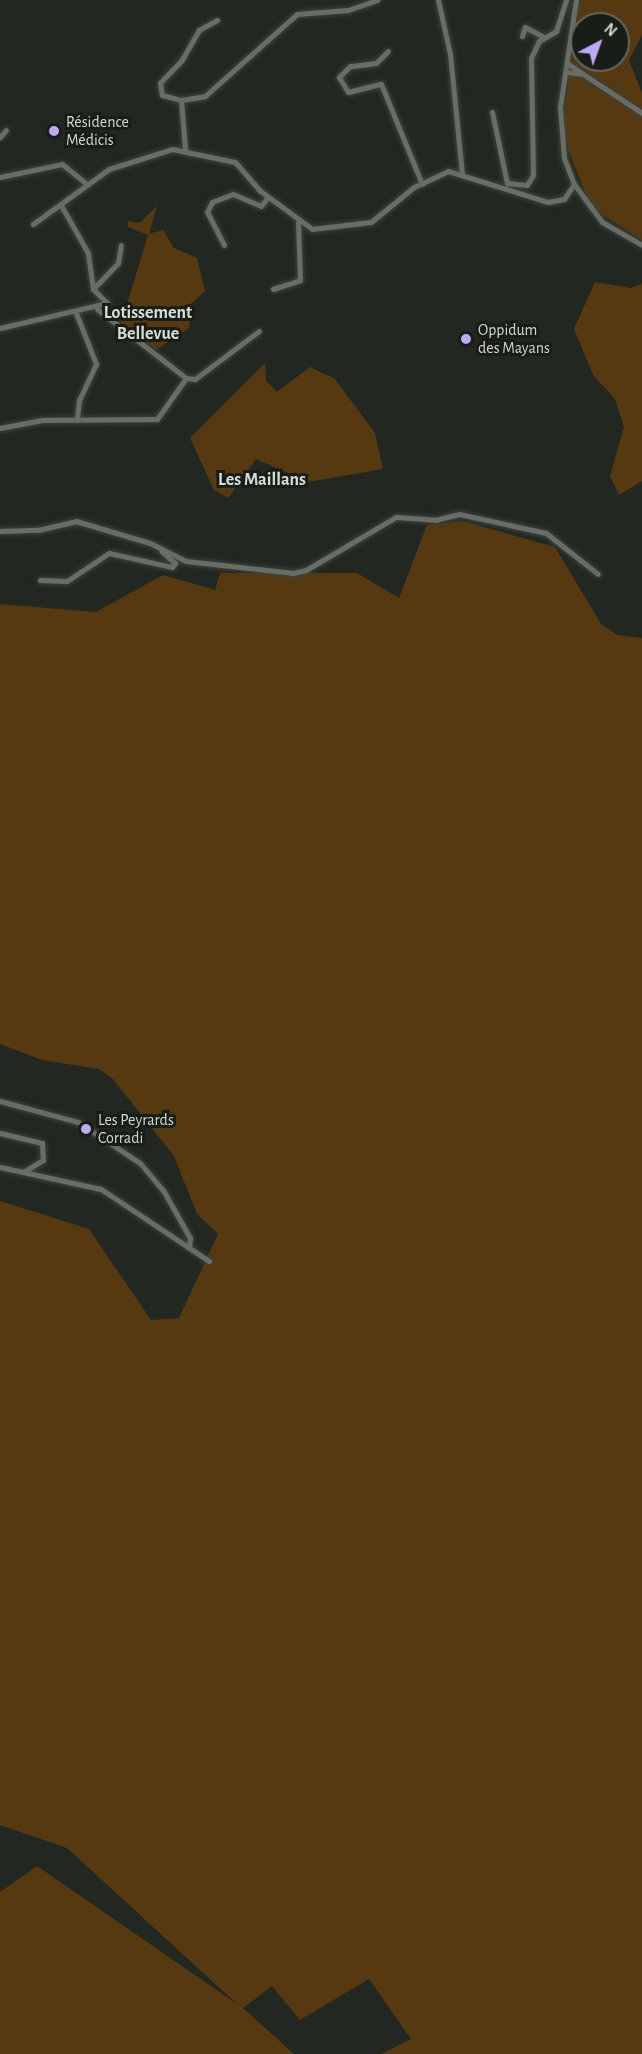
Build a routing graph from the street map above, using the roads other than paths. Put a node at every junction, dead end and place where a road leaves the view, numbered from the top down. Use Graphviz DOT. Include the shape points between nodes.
graph roads {
  1 [pos="377,0"];
  2 [pos="438,0"];
  3 [pos="566,0"];
  4 [pos="576,0"];
  5 [pos="218,20"];
  6 [pos="522,36"];
  7 [pos="544,38"];
  8 [pos="388,51"];
  9 [pos="568,64"];
  10 [pos="567,72"];
  11 [pos="583,74"];
  12 [pos="181,100"];
  13 [pos="492,112"];
  14 [pos="642,113"];
  15 [pos="6,130"];
  16 [pos="0,136"];
  17 [pos="185,149"];
  18 [pos="462,175"];
  19 [pos="0,177"];
  20 [pos="87,184"];
  21 [pos="422,184"];
  22 [pos="574,184"];
  23 [pos="527,185"];
  24 [pos="523,193"];
  25 [pos="268,197"];
  26 [pos="62,207"];
  27 [pos="298,223"];
  28 [pos="33,224"];
  29 [pos="121,245"];
  30 [pos="224,245"];
  31 [pos="642,245"];
  32 [pos="93,289"];
  33 [pos="273,289"];
  34 [pos="97,309"];
  35 [pos="76,313"];
  36 [pos="0,328"];
  37 [pos="259,331"];
  38 [pos="186,378"];
  39 [pos="77,420"];
  40 [pos="0,428"];
  41 [pos="0,531"];
  42 [pos="143,541"];
  43 [pos="598,574"];
  44 [pos="40,580"];
  45 [pos="0,1101"];
  46 [pos="0,1133"];
  47 [pos="0,1167"];
  48 [pos="23,1171"];
  49 [pos="189,1248"];
  50 [pos="209,1261"];
  1 -- 12 [label="street" via="348,9 297,14 205,96"];
  2 -- 18 [label="street" via="448,43"];
  3 -- 7 [label="street" via="564,18 556,32"];
  4 -- 9 [label="street"];
  5 -- 12 [label="street" via="200,30 182,62 160,83 162,95"];
  6 -- 7 [label="street" via="525,27"];
  7 -- 23 [label="street" via="531,58 533,175"];
  8 -- 21 [label="street" via="376,63 350,66 339,77 348,92 381,84"];
  9 -- 10 [label="street"];
  9 -- 11 [label="street"];
  10 -- 11 [label="street"];
  10 -- 22 [label="street" via="561,124 564,158"];
  11 -- 14 [label="street"];
  12 -- 17 [label="street"];
  13 -- 23 [label="street" via="507,183"];
  15 -- 16 [label="street"];
  17 -- 20 [label="street" via="109,169"];
  17 -- 25 [label="street" via="235,162"];
  18 -- 21 [label="street" via="448,171"];
  18 -- 24 [label="street"];
  19 -- 20 [label="street" via="62,164"];
  20 -- 26 [label="street"];
  21 -- 27 [label="street" via="371,222 312,229"];
  22 -- 24 [label="street" via="558,202"];
  22 -- 31 [label="street" via="602,222"];
  23 -- 24 [label="street"];
  25 -- 27 [label="street"];
  25 -- 30 [label="street" via="261,206 233,194 212,202 207,212"];
  26 -- 28 [label="street"];
  26 -- 32 [label="street" via="88,253"];
  27 -- 33 [label="street" via="300,280"];
  29 -- 32 [label="street" via="118,263"];
  32 -- 34 [label="street" via="106,299"];
  34 -- 35 [label="street"];
  34 -- 38 [label="street"];
  35 -- 36 [label="street"];
  35 -- 39 [label="street" via="96,364 79,400"];
  37 -- 38 [label="street" via="195,379"];
  38 -- 39 [label="street" via="157,419"];
  39 -- 40 [label="street"];
  41 -- 42 [label="street" via="38,530 76,521"];
  42 -- 43 [label="street" via="186,561 293,573 306,570 396,517 435,520 459,514 546,533"];
  42 -- 44 [label="street" via="175,563 172,567 109,553 67,581"];
  45 -- 49 [label="street" via="78,1122 140,1163 163,1190 190,1238"];
  46 -- 48 [label="street" via="42,1143 41,1162"];
  47 -- 48 [label="street"];
  48 -- 49 [label="street" via="101,1189"];
  49 -- 50 [label="street"];
}
